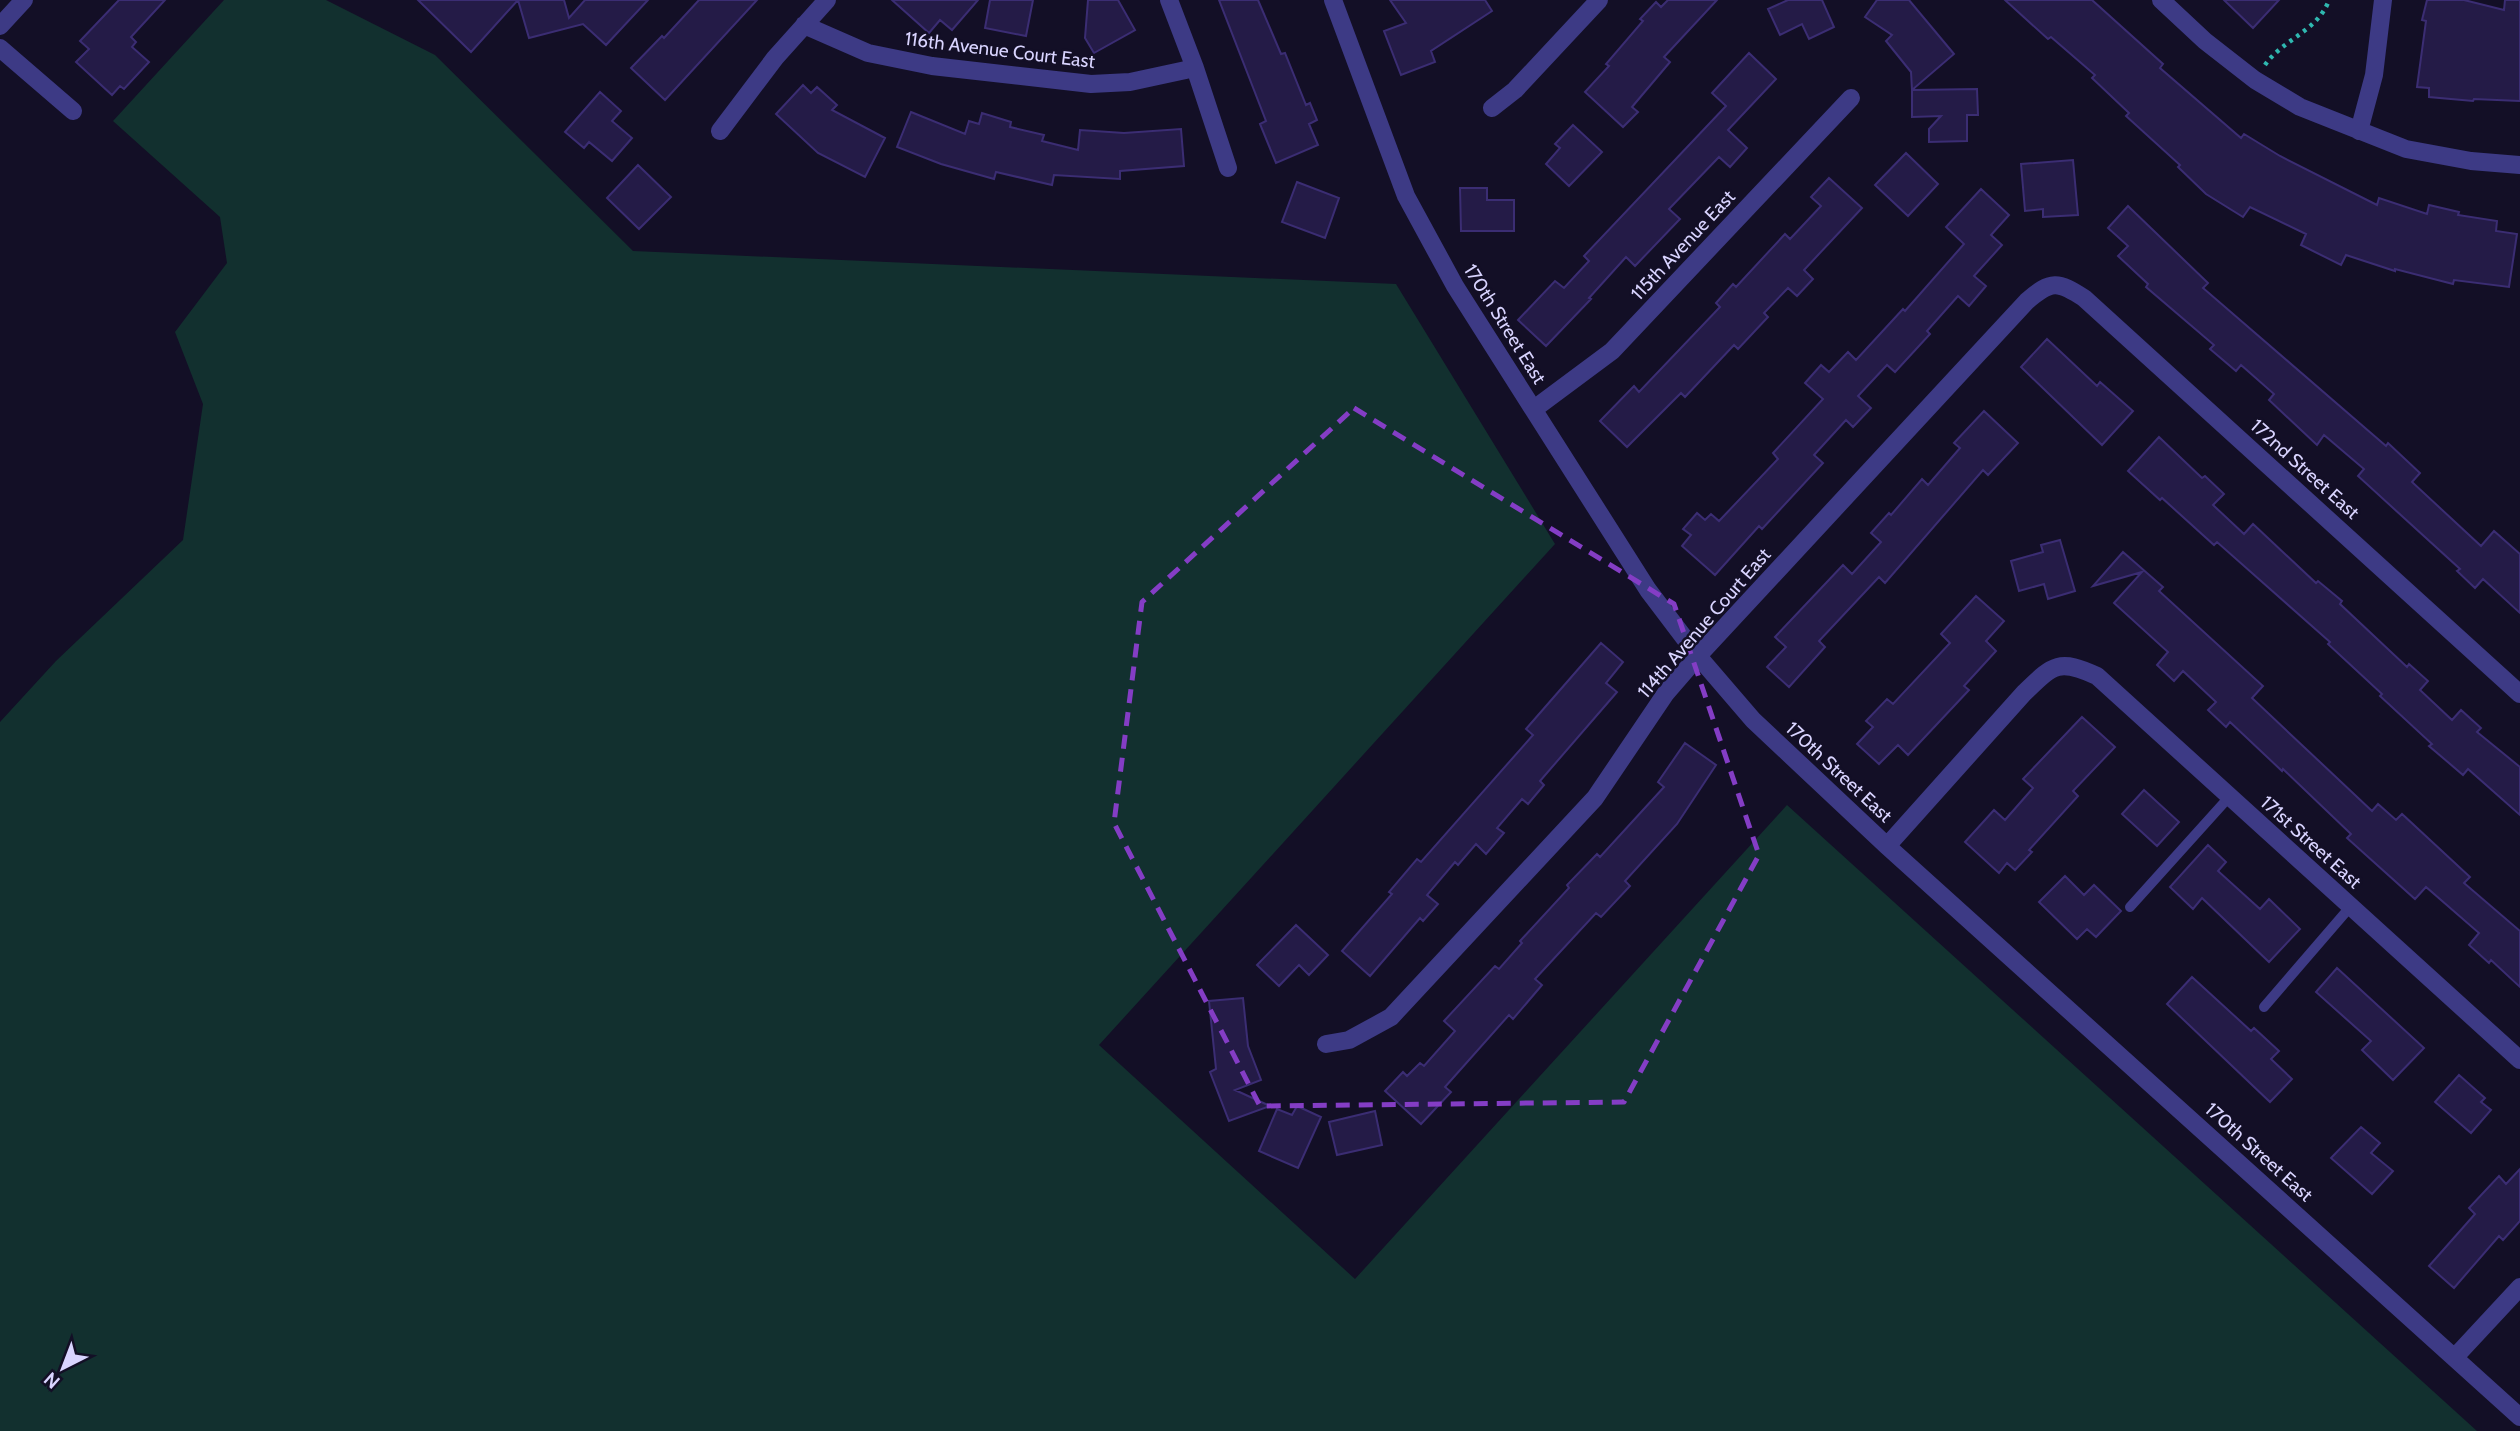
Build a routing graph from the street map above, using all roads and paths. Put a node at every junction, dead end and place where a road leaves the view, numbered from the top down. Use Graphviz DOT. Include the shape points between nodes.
graph roads {
  1 [pos="24,0"];
  2 [pos="827,0"];
  3 [pos="1169,0"];
  4 [pos="1333,0"];
  5 [pos="1599,0"];
  6 [pos="2161,0"];
  7 [pos="2329,0"];
  8 [pos="2383,0"];
  9 [pos="804,25"];
  10 [pos="0,26"];
  11 [pos="0,48"];
  12 [pos="1195,68"];
  13 [pos="2255,80"];
  14 [pos="1851,98"];
  15 [pos="1492,108"];
  16 [pos="73,111"];
  17 [pos="720,131"];
  18 [pos="2359,131"];
  19 [pos="2520,165"];
  20 [pos="1228,168"];
  21 [pos="2056,284"];
  22 [pos="1534,409"];
  23 [pos="1698,656"];
  24 [pos="2520,694"];
  25 [pos="2230,796"];
  26 [pos="1888,846"];
  27 [pos="2130,906"];
  28 [pos="2351,906"];
  29 [pos="2264,1007"];
  30 [pos="1326,1044"];
  31 [pos="2520,1060"];
  32 [pos="2520,1287"];
  33 [pos="2455,1357"];
  34 [pos="2520,1417"];
  1 -- 10 [label="street"];
  2 -- 9 [label="street"];
  3 -- 12 [label="street"];
  4 -- 22 [label="street, 170th Street East" via="1406,196 1455,286"];
  5 -- 15 [label="street" via="1516,90"];
  6 -- 13 [label="street"];
  7 -- 13 [label="path" via="2319,18 2268,60"];
  8 -- 18 [label="street" via="2374,75"];
  9 -- 12 [label="street, 116th Avenue Court East" via="869,53 932,66 1078,82 1130,82"];
  9 -- 17 [label="street"];
  11 -- 16 [label="street"];
  12 -- 20 [label="street"];
  13 -- 18 [label="street" via="2300,107"];
  14 -- 22 [label="street, 115th Avenue East" via="1612,351"];
  18 -- 19 [label="street" via="2406,149"];
  21 -- 23 [label="street, 114th Avenue Court East" via="2042,288 2027,301"];
  21 -- 24 [label="street, 172nd Street East" via="2084,298"];
  22 -- 23 [label="street, 170th Street East" via="1648,590"];
  23 -- 26 [label="street, 170th Street East" via="1753,720"];
  23 -- 30 [label="street, 114th Avenue Court East" via="1666,693 1595,798 1391,1017 1349,1040"];
  25 -- 26 [label="street, 171st Street East" via="2097,676 2068,665 2045,673 2024,693"];
  25 -- 27 [label="lane"];
  25 -- 28 [label="street, 171st Street East"];
  26 -- 33 [label="street, 170th Street East"];
  28 -- 29 [label="lane"];
  28 -- 31 [label="street, 171st Street East"];
  32 -- 33 [label="street"];
  33 -- 34 [label="street, 170th Street East"];
}
